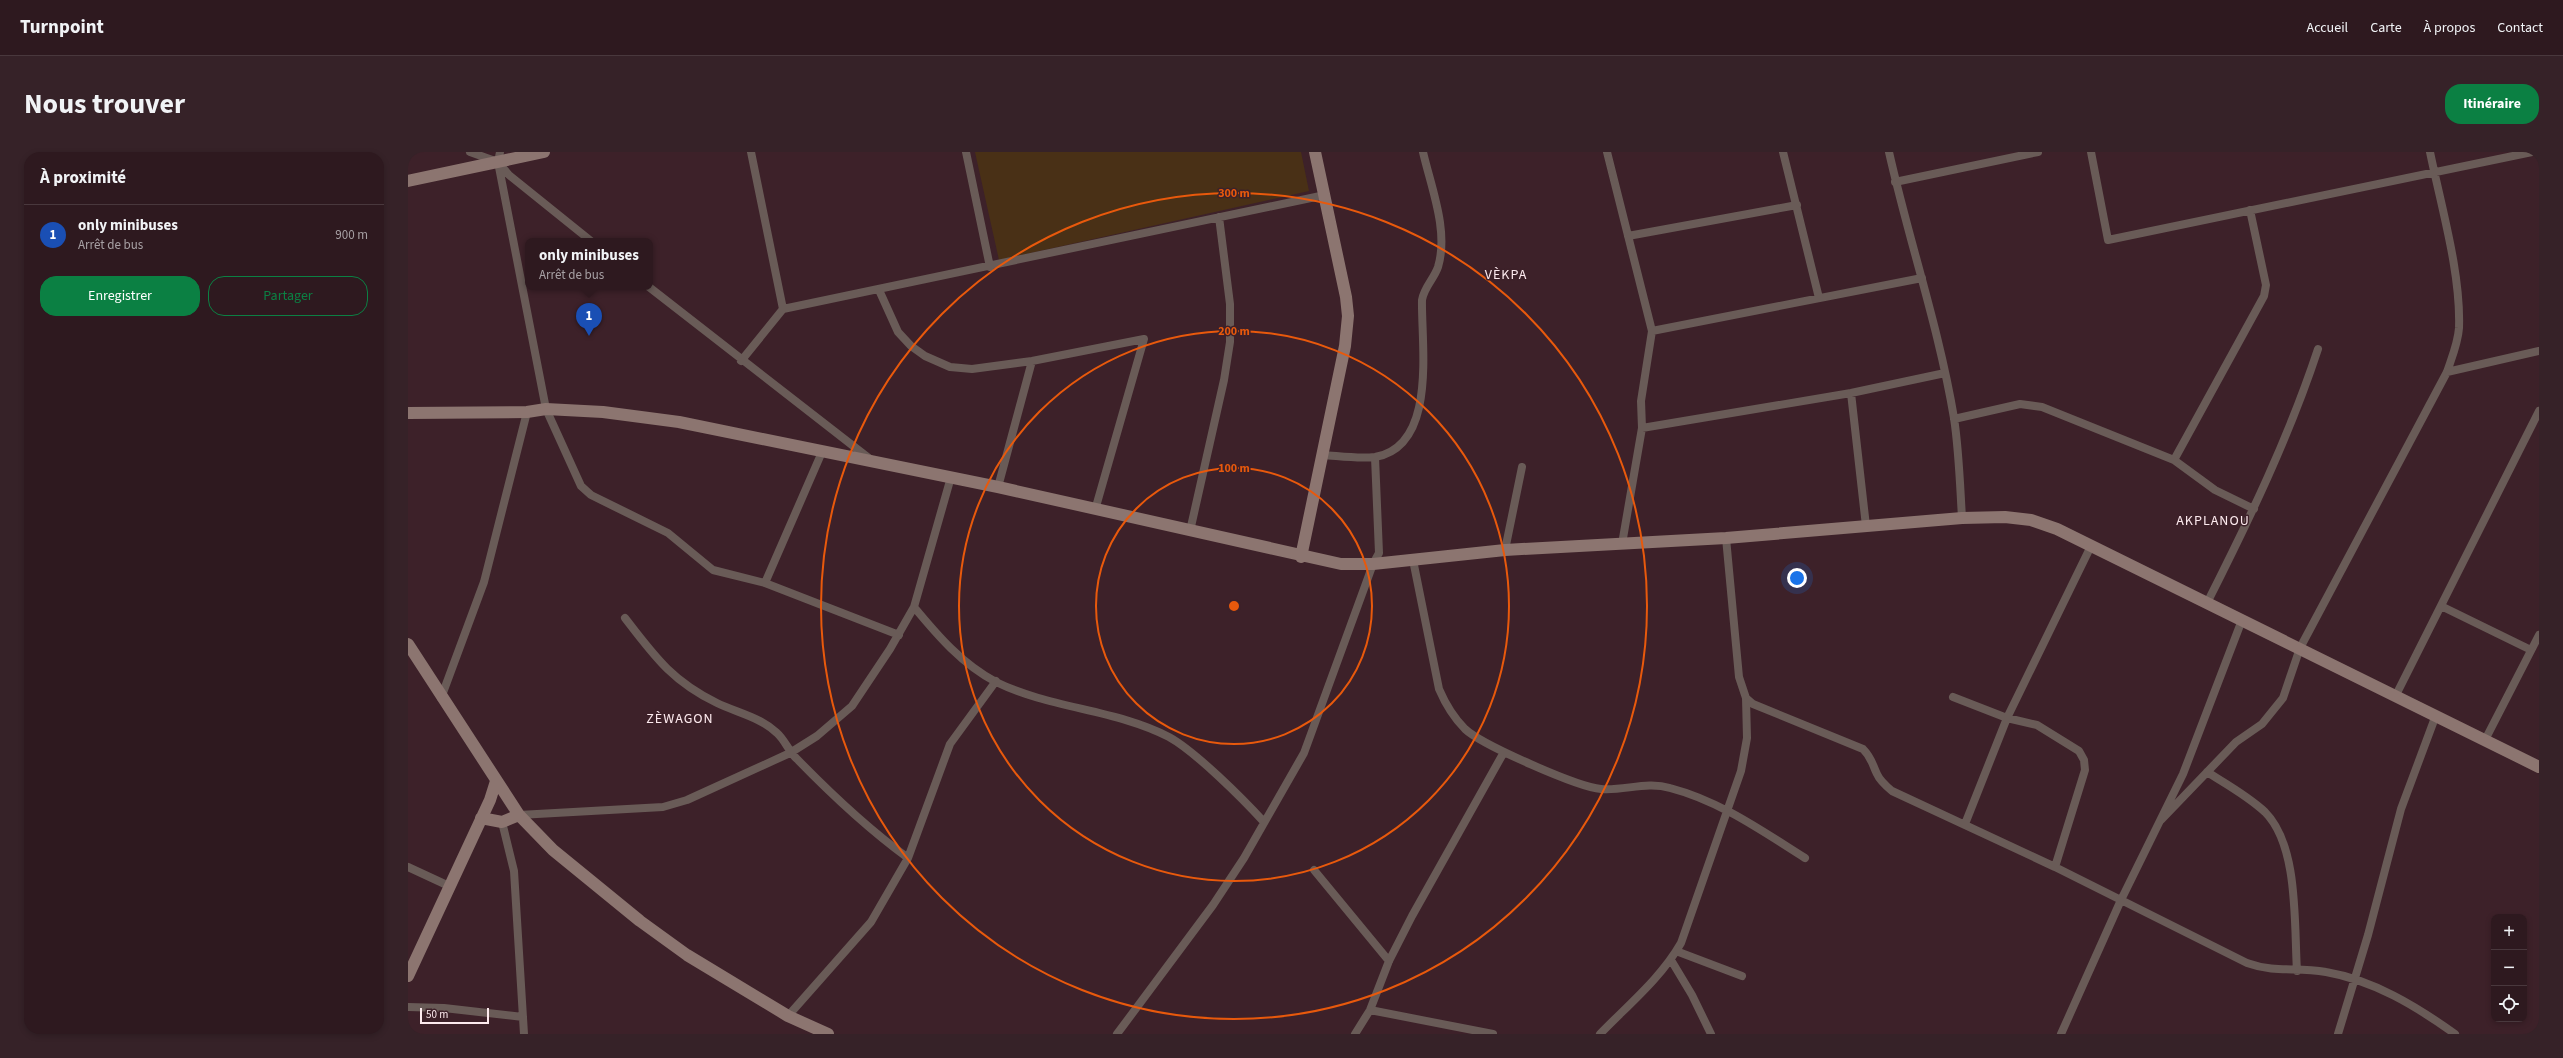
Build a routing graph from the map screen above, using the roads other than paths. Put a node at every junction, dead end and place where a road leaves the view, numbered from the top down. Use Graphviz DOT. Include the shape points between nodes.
graph roads {
  1 [pos="470,152"];
  2 [pos="544,152"];
  3 [pos="751,152"];
  4 [pos="966,152"];
  5 [pos="1315,152"];
  6 [pos="1423,152"];
  7 [pos="1607,152"];
  8 [pos="1783,152"];
  9 [pos="1888,152"];
  10 [pos="2038,152"];
  11 [pos="2091,152"];
  12 [pos="2430,152"];
  13 [pos="2532,152"];
  14 [pos="2000,156"];
  15 [pos="499,157"];
  16 [pos="2434,171"];
  17 [pos="408,181"];
  18 [pos="1895,182"];
  19 [pos="1325,195"];
  20 [pos="1797,205"];
  21 [pos="2250,210"];
  22 [pos="1219,217"];
  23 [pos="1628,236"];
  24 [pos="588,238"];
  25 [pos="990,267"];
  26 [pos="1922,278"];
  27 [pos="653,290"];
  28 [pos="879,290"];
  29 [pos="1819,298"];
  30 [pos="783,309"];
  31 [pos="1652,331"];
  32 [pos="2318,349"];
  33 [pos="2539,351"];
  34 [pos="741,361"];
  35 [pos="1032,361"];
  36 [pos="2447,372"];
  37 [pos="1945,373"];
  38 [pos="1851,393"];
  39 [pos="546,409"];
  40 [pos="2539,411"];
  41 [pos="528,412"];
  42 [pos="408,413"];
  43 [pos="1954,419"];
  44 [pos="1642,428"];
  45 [pos="822,452"];
  46 [pos="1323,455"];
  47 [pos="1375,456"];
  48 [pos="870,460"];
  49 [pos="2174,460"];
  50 [pos="1522,467"];
  51 [pos="951,477"];
  52 [pos="998,487"];
  53 [pos="2254,508"];
  54 [pos="1095,510"];
  55 [pos="1962,518"];
  56 [pos="1866,526"];
  57 [pos="1190,531"];
  58 [pos="1726,538"];
  59 [pos="1622,544"];
  60 [pos="2091,546"];
  61 [pos="1505,550"];
  62 [pos="1301,557"];
  63 [pos="1413,560"];
  64 [pos="1372,564"];
  65 [pos="765,583"];
  66 [pos="2207,603"];
  67 [pos="2441,606"];
  68 [pos="914,607"];
  69 [pos="624,618"];
  70 [pos="2242,620"];
  71 [pos="899,635"];
  72 [pos="2539,635"];
  73 [pos="408,644"];
  74 [pos="2300,648"];
  75 [pos="2531,650"];
  76 [pos="996,681"];
  77 [pos="2396,695"];
  78 [pos="1953,697"];
  79 [pos="441,698"];
  80 [pos="1746,698"];
  81 [pos="2436,715"];
  82 [pos="2007,718"];
  83 [pos="2486,740"];
  84 [pos="1504,752"];
  85 [pos="790,753"];
  86 [pos="2539,767"];
  87 [pos="2207,772"];
  88 [pos="496,781"];
  89 [pos="1728,810"];
  90 [pos="519,815"];
  91 [pos="481,818"];
  92 [pos="2161,820"];
  93 [pos="502,822"];
  94 [pos="1264,822"];
  95 [pos="1965,824"];
  96 [pos="908,858"];
  97 [pos="1805,858"];
  98 [pos="408,867"];
  99 [pos="2055,867"];
  100 [pos="1314,870"];
  101 [pos="448,886"];
  102 [pos="2121,900"];
  103 [pos="1676,951"];
  104 [pos="1671,960"];
  105 [pos="1389,961"];
  106 [pos="2297,971"];
  107 [pos="408,976"];
  108 [pos="1742,976"];
  109 [pos="2356,979"];
  110 [pos="408,1007"];
  111 [pos="1370,1010"];
  112 [pos="788,1016"];
  113 [pos="523,1017"];
  114 [pos="524,1034"];
  115 [pos="828,1034"];
  116 [pos="1117,1034"];
  117 [pos="1354,1034"];
  118 [pos="1493,1034"];
  119 [pos="1600,1034"];
  120 [pos="1711,1034"];
  121 [pos="2061,1034"];
  122 [pos="2338,1034"];
  123 [pos="2455,1034"];
  1 -- 15 [label="street"];
  2 -- 15 [label="street"];
  3 -- 30 [label="street"];
  4 -- 25 [label="street"];
  5 -- 19 [label="street"];
  6 -- 47 [label="street" via="1441,239 1438,268 1423,292 1419,410 1407,436 1396,446"];
  7 -- 23 [label="street"];
  8 -- 20 [label="street"];
  9 -- 18 [label="street"];
  10 -- 14 [label="street"];
  11 -- 21 [label="street" via="2108,240"];
  12 -- 16 [label="street"];
  13 -- 16 [label="street"];
  14 -- 18 [label="street"];
  15 -- 17 [label="street"];
  15 -- 24 [label="street" via="509,175"];
  15 -- 39 [label="street"];
  16 -- 21 [label="street"];
  16 -- 36 [label="street" via="2452,258 2458,313 2456,346"];
  18 -- 26 [label="street"];
  19 -- 22 [label="street"];
  19 -- 46 [label="street" via="1348,316 1345,346"];
  20 -- 23 [label="street"];
  20 -- 29 [label="street"];
  21 -- 49 [label="street" via="2266,284 2264,296"];
  22 -- 25 [label="street"];
  22 -- 57 [label="street" via="1230,304 1230,342"];
  23 -- 31 [label="street"];
  25 -- 28 [label="street"];
  26 -- 29 [label="street"];
  26 -- 37 [label="street"];
  27 -- 34 [label="street"];
  28 -- 30 [label="street"];
  28 -- 35 [label="street" via="898,332 925,356 940,364 961,369"];
  29 -- 31 [label="street"];
  30 -- 34 [label="street"];
  31 -- 44 [label="street" via="1642,401"];
  32 -- 53 [label="street" via="2290,428"];
  33 -- 36 [label="street"];
  34 -- 48 [label="street"];
  35 -- 52 [label="street"];
  35 -- 54 [label="street" via="1144,339"];
  36 -- 74 [label="street"];
  37 -- 38 [label="street"];
  37 -- 43 [label="street"];
  38 -- 44 [label="street"];
  38 -- 56 [label="street"];
  39 -- 41 [label="street"];
  39 -- 45 [label="street" via="602,412 679,422"];
  39 -- 65 [label="street" via="576,479 585,491 668,533 713,570"];
  40 -- 67 [label="street"];
  41 -- 42 [label="street"];
  41 -- 79 [label="street" via="484,582"];
  43 -- 49 [label="street" via="2020,404 2032,404"];
  43 -- 55 [label="street"];
  44 -- 59 [label="street"];
  45 -- 48 [label="street"];
  45 -- 65 [label="street"];
  46 -- 47 [label="street"];
  46 -- 62 [label="street"];
  47 -- 64 [label="street" via="1379,548"];
  48 -- 51 [label="street"];
  49 -- 53 [label="street" via="2215,490"];
  50 -- 61 [label="street"];
  51 -- 52 [label="street"];
  51 -- 68 [label="street"];
  52 -- 54 [label="street"];
  53 -- 66 [label="street"];
  54 -- 57 [label="street"];
  55 -- 56 [label="street"];
  55 -- 60 [label="street" via="2005,517 2031,520 2057,529"];
  56 -- 58 [label="street"];
  57 -- 62 [label="street"];
  58 -- 59 [label="street"];
  58 -- 80 [label="street" via="1739,677"];
  59 -- 61 [label="street"];
  60 -- 66 [label="street"];
  60 -- 82 [label="street"];
  61 -- 63 [label="street"];
  62 -- 64 [label="street" via="1341,564"];
  63 -- 64 [label="street"];
  63 -- 84 [label="street" via="1436,678 1443,699 1466,729"];
  64 -- 94 [label="street" via="1312,737"];
  65 -- 71 [label="street"];
  66 -- 70 [label="street"];
  67 -- 75 [label="street"];
  67 -- 77 [label="street"];
  68 -- 71 [label="street"];
  68 -- 76 [label="street" via="945,644"];
  69 -- 85 [label="street" via="656,659 678,681 718,703 759,720 778,733"];
  70 -- 74 [label="street"];
  70 -- 92 [label="street" via="2183,774"];
  71 -- 85 [label="street" via="852,706 816,736"];
  72 -- 75 [label="street"];
  73 -- 79 [label="street"];
  74 -- 77 [label="street"];
  74 -- 87 [label="street" via="2289,684 2274,712 2236,742"];
  75 -- 83 [label="street"];
  76 -- 94 [label="street" via="1023,693 1136,723 1170,738 1250,806"];
  76 -- 96 [label="street" via="950,744"];
  77 -- 81 [label="street"];
  78 -- 82 [label="street"];
  79 -- 88 [label="street"];
  80 -- 89 [label="street" via="1745,754"];
  80 -- 95 [label="street" via="1763,710 1863,749 1871,756 1876,774 1882,783 1892,791"];
  81 -- 83 [label="street"];
  81 -- 109 [label="street" via="2401,809"];
  82 -- 95 [label="street"];
  82 -- 99 [label="street" via="2037,725 2080,751 2084,760 2082,784"];
  83 -- 86 [label="street"];
  84 -- 89 [label="street" via="1586,786 1615,790 1661,786"];
  84 -- 105 [label="street"];
  85 -- 90 [label="street" via="686,800 663,807"];
  85 -- 96 [label="street" via="835,799"];
  87 -- 92 [label="street"];
  87 -- 106 [label="street" via="2248,798 2276,825 2284,843 2288,863"];
  88 -- 90 [label="street"];
  88 -- 91 [label="street"];
  89 -- 97 [label="street"];
  89 -- 103 [label="street" via="1689,922"];
  90 -- 93 [label="street"];
  90 -- 112 [label="street" via="553,850 640,921 687,955"];
  91 -- 93 [label="street"];
  91 -- 101 [label="street"];
  92 -- 102 [label="street"];
  93 -- 113 [label="street" via="514,871"];
  94 -- 116 [label="street" via="1213,905"];
  95 -- 99 [label="street"];
  96 -- 112 [label="street" via="871,922"];
  98 -- 101 [label="street"];
  99 -- 102 [label="street"];
  100 -- 105 [label="street"];
  101 -- 107 [label="street"];
  102 -- 106 [label="street" via="2247,963 2274,971"];
  102 -- 121 [label="street"];
  103 -- 104 [label="street"];
  103 -- 108 [label="street"];
  104 -- 119 [label="street"];
  104 -- 120 [label="street" via="1692,994"];
  105 -- 111 [label="street"];
  106 -- 109 [label="street" via="2324,971"];
  109 -- 122 [label="street"];
  109 -- 123 [label="street" via="2428,1014"];
  110 -- 113 [label="street" via="444,1008"];
  111 -- 117 [label="street"];
  111 -- 118 [label="street"];
  112 -- 115 [label="street"];
  113 -- 114 [label="street"];
}
